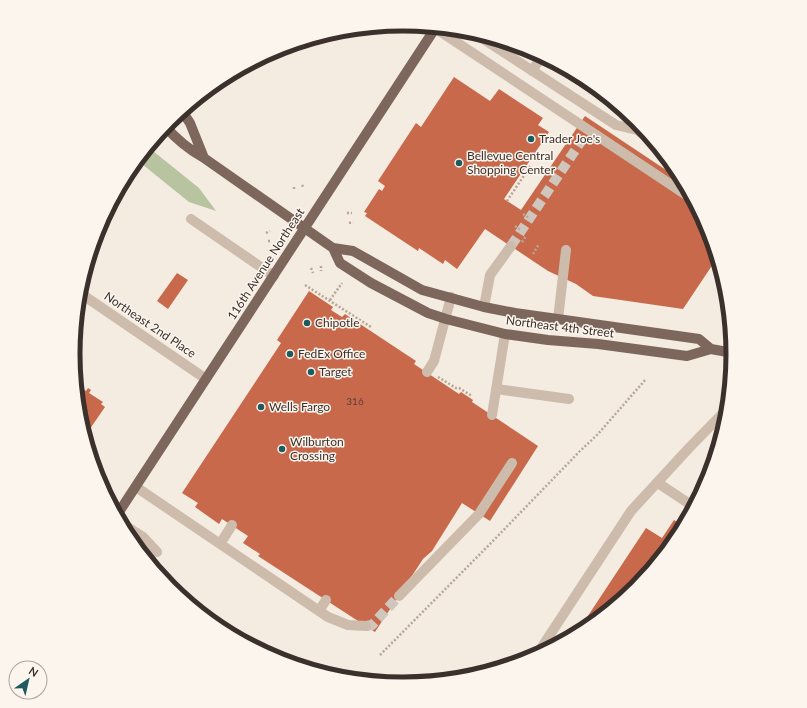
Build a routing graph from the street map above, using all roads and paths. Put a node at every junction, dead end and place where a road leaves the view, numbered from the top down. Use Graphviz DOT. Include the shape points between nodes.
graph roads {
  1 [pos="432,33"];
  2 [pos="443,34"];
  3 [pos="498,45"];
  4 [pos="539,61"];
  5 [pos="532,70"];
  6 [pos="185,116"];
  7 [pos="635,130"];
  8 [pos="170,131"];
  9 [pos="204,158"];
  10 [pos="531,165"];
  11 [pos="683,193"];
  12 [pos="507,201"];
  13 [pos="347,213"];
  14 [pos="352,213"];
  15 [pos="523,214"];
  16 [pos="529,218"];
  17 [pos="191,219"];
  18 [pos="353,222"];
  19 [pos="349,223"];
  20 [pos="514,226"];
  21 [pos="305,228"];
  22 [pos="521,230"];
  23 [pos="270,231"];
  24 [pos="266,233"];
  25 [pos="539,244"];
  26 [pos="511,246"];
  27 [pos="333,248"];
  28 [pos="566,250"];
  29 [pos="533,254"];
  30 [pos="321,266"];
  31 [pos="311,268"];
  32 [pos="321,271"];
  33 [pos="313,272"];
  34 [pos="274,276"];
  35 [pos="342,283"];
  36 [pos="305,285"];
  37 [pos="86,297"];
  38 [pos="451,297"];
  39 [pos="330,300"];
  40 [pos="484,307"];
  41 [pos="446,319"];
  42 [pos="558,319"];
  43 [pos="371,327"];
  44 [pos="505,334"];
  45 [pos="711,348"];
  46 [pos="726,351"];
  47 [pos="427,372"];
  48 [pos="438,377"];
  49 [pos="206,379"];
  50 [pos="646,379"];
  51 [pos="496,389"];
  52 [pos="472,396"];
  53 [pos="569,399"];
  54 [pos="492,415"];
  55 [pos="720,417"];
  56 [pos="512,463"];
  57 [pos="658,483"];
  58 [pos="136,487"];
  59 [pos="689,504"];
  60 [pos="121,509"];
  61 [pos="232,525"];
  62 [pos="134,531"];
  63 [pos="220,544"];
  64 [pos="157,552"];
  65 [pos="399,596"];
  66 [pos="326,600"];
  67 [pos="319,611"];
  68 [pos="366,626"];
  69 [pos="543,645"];
  70 [pos="380,655"];
  1 -- 21 [label="main road, 116th Avenue Northeast"];
  2 -- 11 [label="street" via="586,134"];
  3 -- 5 [label="street"];
  4 -- 5 [label="street"];
  5 -- 7 [label="street" via="616,125"];
  6 -- 9 [label="main road"];
  8 -- 9 [label="main road, Northeast 4th Street"];
  9 -- 21 [label="main road, Northeast 4th Street"];
  10 -- 12 [label="path"];
  13 -- 14 [label="path"];
  15 -- 16 [label="path"];
  17 -- 34 [label="street"];
  18 -- 19 [label="path"];
  20 -- 22 [label="path"];
  21 -- 27 [label="main road, Northeast 4th Street"];
  21 -- 34 [label="main road, 116th Avenue Northeast"];
  23 -- 24 [label="path"];
  25 -- 29 [label="path"];
  26 -- 40 [label="street" via="490,275"];
  27 -- 38 [label="main road, Northeast 4th Street" via="353,251 422,290"];
  27 -- 41 [label="main road, Northeast 4th Street" via="340,263 371,284 428,313"];
  28 -- 42 [label="street"];
  30 -- 32 [label="path"];
  31 -- 33 [label="path"];
  34 -- 49 [label="main road, 116th Avenue Northeast"];
  35 -- 39 [label="path"];
  36 -- 39 [label="path"];
  37 -- 49 [label="street, Northeast 2nd Place"];
  38 -- 40 [label="main road, Northeast 4th Street"];
  38 -- 41 [label="street"];
  39 -- 43 [label="path"];
  40 -- 42 [label="main road, Northeast 4th Street"];
  41 -- 44 [label="main road, Northeast 4th Street"];
  41 -- 47 [label="street" via="434,361"];
  42 -- 45 [label="main road, Northeast 4th Street" via="699,338"];
  44 -- 45 [label="main road, Northeast 4th Street" via="687,356"];
  44 -- 51 [label="street"];
  45 -- 46 [label="main road, Northeast 4th Street"];
  48 -- 52 [label="path"];
  49 -- 58 [label="main road, 116th Avenue Northeast"];
  50 -- 70 [label="path" via="598,434"];
  51 -- 53 [label="street"];
  51 -- 54 [label="street"];
  55 -- 57 [label="street"];
  56 -- 65 [label="street" via="479,514"];
  57 -- 59 [label="street"];
  57 -- 69 [label="street" via="631,511"];
  58 -- 60 [label="main road, 116th Avenue Northeast"];
  58 -- 63 [label="street"];
  61 -- 63 [label="street"];
  62 -- 64 [label="street"];
  63 -- 67 [label="street"];
  66 -- 67 [label="street"];
  67 -- 68 [label="street" via="348,626"];
}
